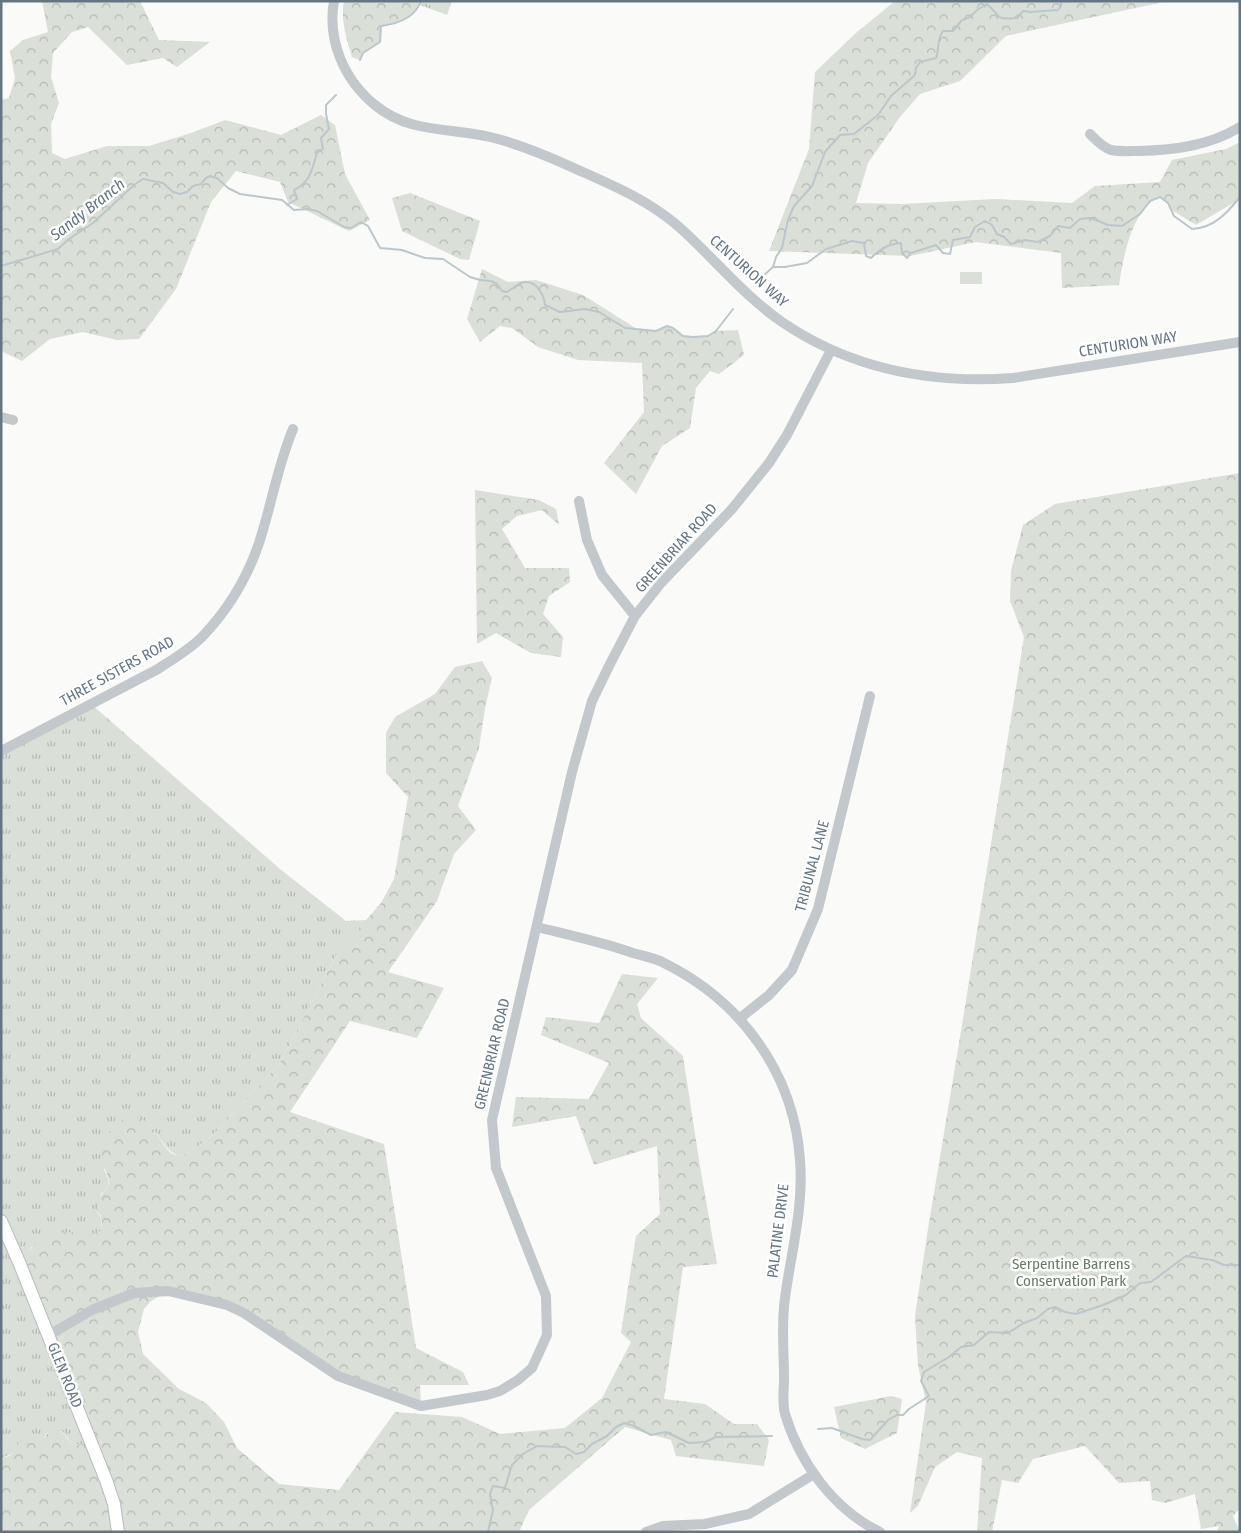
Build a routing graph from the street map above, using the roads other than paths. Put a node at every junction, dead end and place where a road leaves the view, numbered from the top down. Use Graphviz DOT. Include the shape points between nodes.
graph roads {
  1 [pos="334,1"];
  2 [pos="1240,128"];
  3 [pos="1090,134"];
  4 [pos="1240,342"];
  5 [pos="831,350"];
  6 [pos="1,417"];
  7 [pos="13,420"];
  8 [pos="293,429"];
  9 [pos="579,501"];
  10 [pos="636,616"];
  11 [pos="870,696"];
  12 [pos="1,751"];
  13 [pos="537,927"];
  14 [pos="739,1019"];
  15 [pos="1,1222"];
  16 [pos="49,1335"];
  17 [pos="814,1474"];
  18 [pos="118,1532"];
  19 [pos="646,1532"];
  20 [pos="880,1532"];
  1 -- 5 [label="street, CENTURION WAY" via="333,30 341,62 358,89 386,114 423,128 487,136 532,149 628,193 678,226 770,313"];
  2 -- 3 [label="street" via="1202,144 1160,150 1112,150 1102,146"];
  4 -- 5 [label="street, CENTURION WAY" via="986,380 915,376"];
  5 -- 10 [label="street, GREENBRIAR ROAD" via="769,463 732,509 661,583"];
  6 -- 7 [label="street"];
  8 -- 12 [label="street, THREE SISTERS ROAD" via="257,547 239,588 201,638 158,669"];
  9 -- 10 [label="street" via="587,540 602,575"];
  10 -- 13 [label="street, GREENBRIAR ROAD" via="592,701 572,772"];
  11 -- 14 [label="street, TRIBUNAL LANE" via="818,909 792,970 769,996"];
  13 -- 14 [label="street, PALATINE DRIVE" via="663,962 714,994"];
  13 -- 16 [label="street, GREENBRIAR ROAD" via="492,1120 496,1168 546,1296 547,1335 532,1368 518,1380 487,1395 421,1406 338,1376 234,1308 168,1291 134,1293 92,1310"];
  14 -- 17 [label="street, PALATINE DRIVE" via="764,1049 781,1079 794,1115 800,1168 798,1219 784,1301 784,1412"];
  15 -- 16 [label="main road, GLEN ROAD"];
  16 -- 18 [label="main road, GLEN ROAD" via="106,1480"];
  17 -- 19 [label="street" via="748,1514 705,1524 663,1526"];
  17 -- 20 [label="street, PALATINE DRIVE" via="836,1501"];
}
